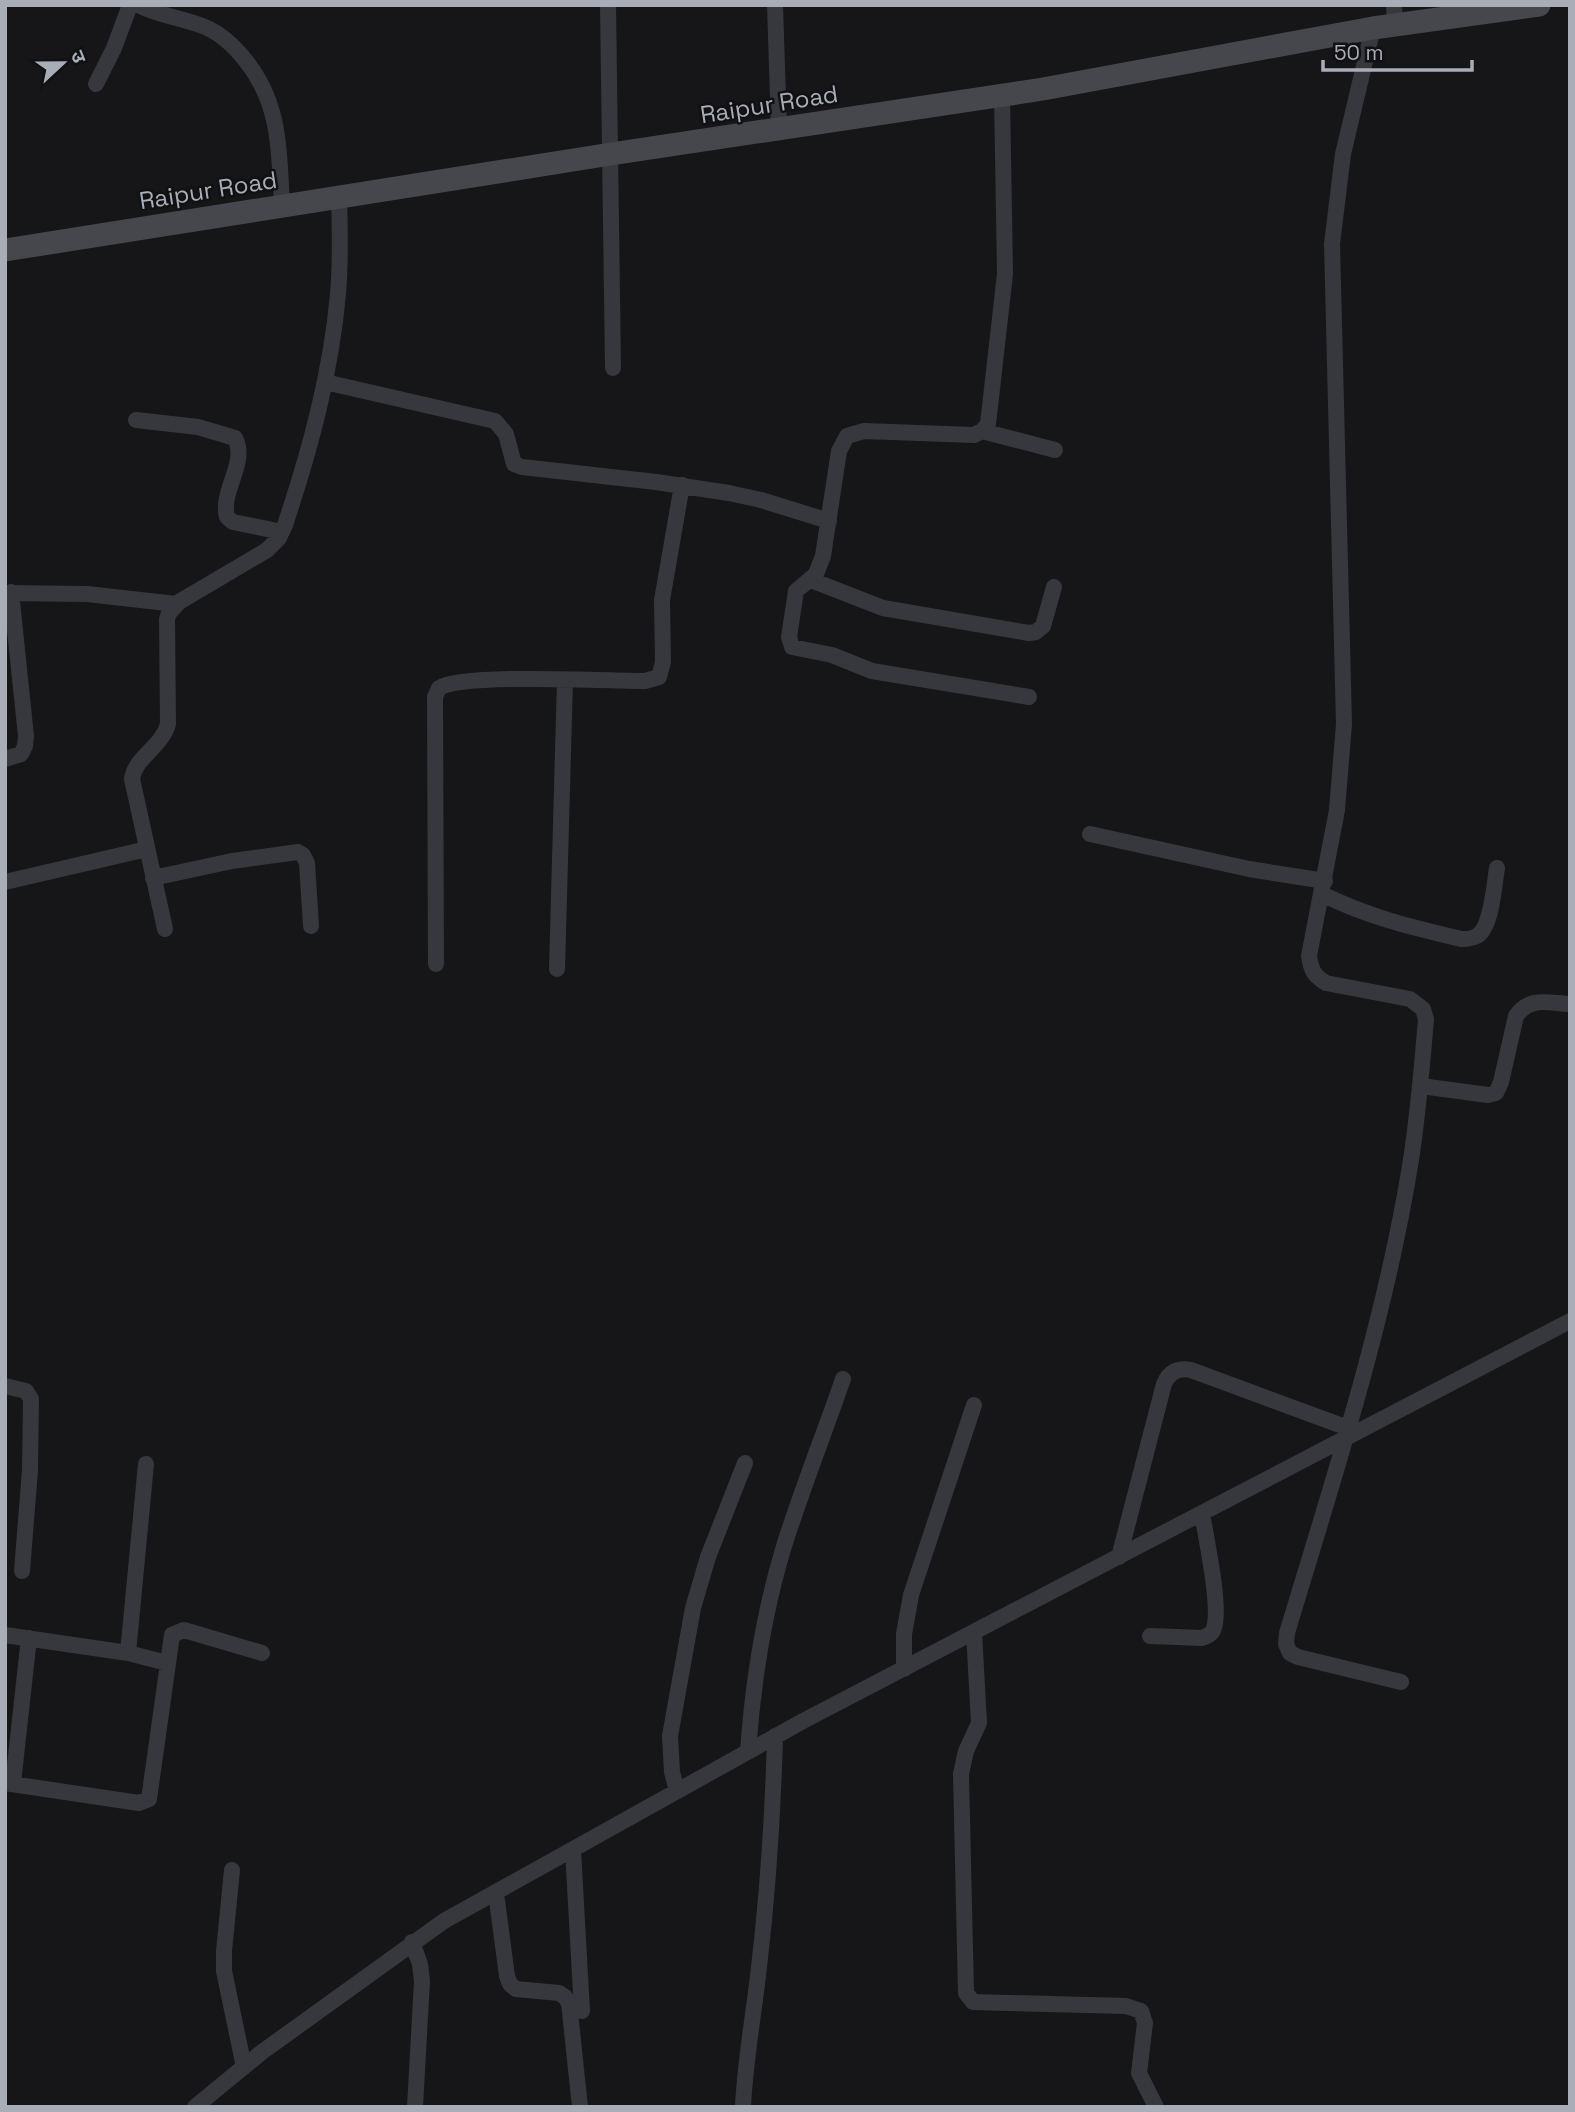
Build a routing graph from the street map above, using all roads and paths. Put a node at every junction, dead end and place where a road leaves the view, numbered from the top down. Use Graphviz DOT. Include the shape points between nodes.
graph roads {
  1 [pos="130,5"];
  2 [pos="138,5"];
  3 [pos="608,5"];
  4 [pos="775,5"];
  5 [pos="1539,5"];
  6 [pos="1387,19"];
  7 [pos="96,84"];
  8 [pos="1002,95"];
  9 [pos="779,129"];
  10 [pos="611,154"];
  11 [pos="339,196"];
  12 [pos="282,205"];
  13 [pos="5,250"];
  14 [pos="613,368"];
  15 [pos="325,382"];
  16 [pos="136,421"];
  17 [pos="982,431"];
  18 [pos="1055,450"];
  19 [pos="682,485"];
  20 [pos="829,521"];
  21 [pos="282,532"];
  22 [pos="811,580"];
  23 [pos="1054,587"];
  24 [pos="8,593"];
  25 [pos="176,604"];
  26 [pos="565,680"];
  27 [pos="1028,697"];
  28 [pos="5,759"];
  29 [pos="1090,834"];
  30 [pos="147,849"];
  31 [pos="1497,868"];
  32 [pos="153,878"];
  33 [pos="5,882"];
  34 [pos="1324,888"];
  35 [pos="311,926"];
  36 [pos="165,929"];
  37 [pos="436,964"];
  38 [pos="558,969"];
  39 [pos="1570,1004"];
  40 [pos="1421,1086"];
  41 [pos="1570,1321"];
  42 [pos="843,1379"];
  43 [pos="5,1386"];
  44 [pos="974,1405"];
  45 [pos="1347,1433"];
  46 [pos="745,1463"];
  47 [pos="146,1464"];
  48 [pos="1202,1513"];
  49 [pos="1119,1557"];
  50 [pos="22,1571"];
  51 [pos="974,1632"];
  52 [pos="5,1635"];
  53 [pos="1150,1636"];
  54 [pos="29,1638"];
  55 [pos="128,1653"];
  56 [pos="262,1653"];
  57 [pos="167,1663"];
  58 [pos="904,1669"];
  59 [pos="1401,1682"];
  60 [pos="775,1736"];
  61 [pos="748,1751"];
  62 [pos="9,1783"];
  63 [pos="677,1791"];
  64 [pos="573,1850"];
  65 [pos="232,1871"];
  66 [pos="496,1893"];
  67 [pos="412,1942"];
  68 [pos="582,2011"];
  69 [pos="244,2067"];
  70 [pos="195,2107"];
  71 [pos="415,2107"];
  72 [pos="580,2107"];
  73 [pos="743,2107"];
  74 [pos="1156,2107"];
  1 -- 7 [label="street"];
  2 -- 12 [label="street" via="206,27 224,38 251,68 274,114"];
  3 -- 10 [label="street"];
  4 -- 9 [label="street"];
  5 -- 6 [label="main road, Raipur Road"];
  6 -- 8 [label="main road, Raipur Road"];
  6 -- 34 [label="street" via="1343,154 1332,244 1345,724"];
  8 -- 9 [label="main road, Raipur Road"];
  8 -- 17 [label="street" via="1005,274 990,416"];
  9 -- 10 [label="main road, Raipur Road"];
  10 -- 11 [label="main road, Raipur Road"];
  10 -- 14 [label="street"];
  11 -- 12 [label="main road, Raipur Road"];
  11 -- 15 [label="street" via="338,295"];
  12 -- 13 [label="main road, Raipur Road"];
  15 -- 19 [label="street" via="495,421 506,434 514,464 522,467"];
  15 -- 21 [label="street"];
  16 -- 21 [label="street" via="173,423 235,438 239,453 226,502 227,517"];
  17 -- 18 [label="street"];
  17 -- 20 [label="street" via="974,435 864,431 847,436 839,451"];
  19 -- 20 [label="street" via="761,500"];
  19 -- 26 [label="street" via="662,600 659,677 645,681"];
  20 -- 22 [label="street" via="823,556"];
  21 -- 25 [label="street" via="267,550"];
  22 -- 23 [label="street" via="884,608 1029,633 1043,626"];
  22 -- 27 [label="street" via="801,585 793,599 792,647 872,671"];
  24 -- 25 [label="street" via="87,594"];
  24 -- 28 [label="street" via="26,736 21,754"];
  25 -- 30 [label="street" via="166,627 165,734 132,774"];
  26 -- 37 [label="street" via="456,683 439,688 435,696"];
  26 -- 38 [label="street"];
  29 -- 34 [label="street"];
  30 -- 32 [label="street"];
  30 -- 33 [label="street"];
  31 -- 34 [label="street" via="1485,929 1471,939 1360,913"];
  32 -- 35 [label="street" via="298,852 307,863"];
  32 -- 36 [label="street"];
  34 -- 40 [label="street" via="1309,956 1311,968 1326,983 1418,1003 1426,1019"];
  39 -- 40 [label="street" via="1538,1002 1522,1007 1496,1093"];
  40 -- 45 [label="street" via="1392,1258"];
  41 -- 45 [label="street"];
  42 -- 61 [label="street" via="784,1546 761,1639"];
  43 -- 50 [label="street" via="26,1391 31,1399"];
  44 -- 58 [label="street" via="911,1595"];
  45 -- 48 [label="street"];
  45 -- 49 [label="street" via="1191,1370 1174,1371 1164,1384"];
  45 -- 59 [label="street" via="1286,1644 1298,1657"];
  46 -- 63 [label="street" via="693,1608 670,1735"];
  47 -- 55 [label="street"];
  48 -- 49 [label="street"];
  48 -- 53 [label="street" via="1214,1587 1214,1627 1202,1638"];
  49 -- 51 [label="street"];
  51 -- 58 [label="street"];
  51 -- 74 [label="street" via="979,1723 961,1774 966,1993 973,2002 1126,2006 1141,2011 1145,2023 1139,2073"];
  52 -- 54 [label="street"];
  54 -- 55 [label="street"];
  54 -- 62 [label="street"];
  55 -- 57 [label="street"];
  56 -- 57 [label="street" via="184,1630 172,1635"];
  57 -- 62 [label="street" via="149,1799 139,1803"];
  58 -- 60 [label="street"];
  60 -- 61 [label="street"];
  60 -- 73 [label="street" via="774,1813"];
  61 -- 63 [label="street"];
  63 -- 64 [label="street"];
  64 -- 66 [label="street"];
  64 -- 68 [label="street"];
  65 -- 69 [label="street" via="224,1971"];
  66 -- 67 [label="street"];
  66 -- 72 [label="street" via="510,1984 516,1989 559,1993 569,2003"];
  67 -- 69 [label="street"];
  67 -- 71 [label="street" via="422,1981"];
  69 -- 70 [label="street"];
}
